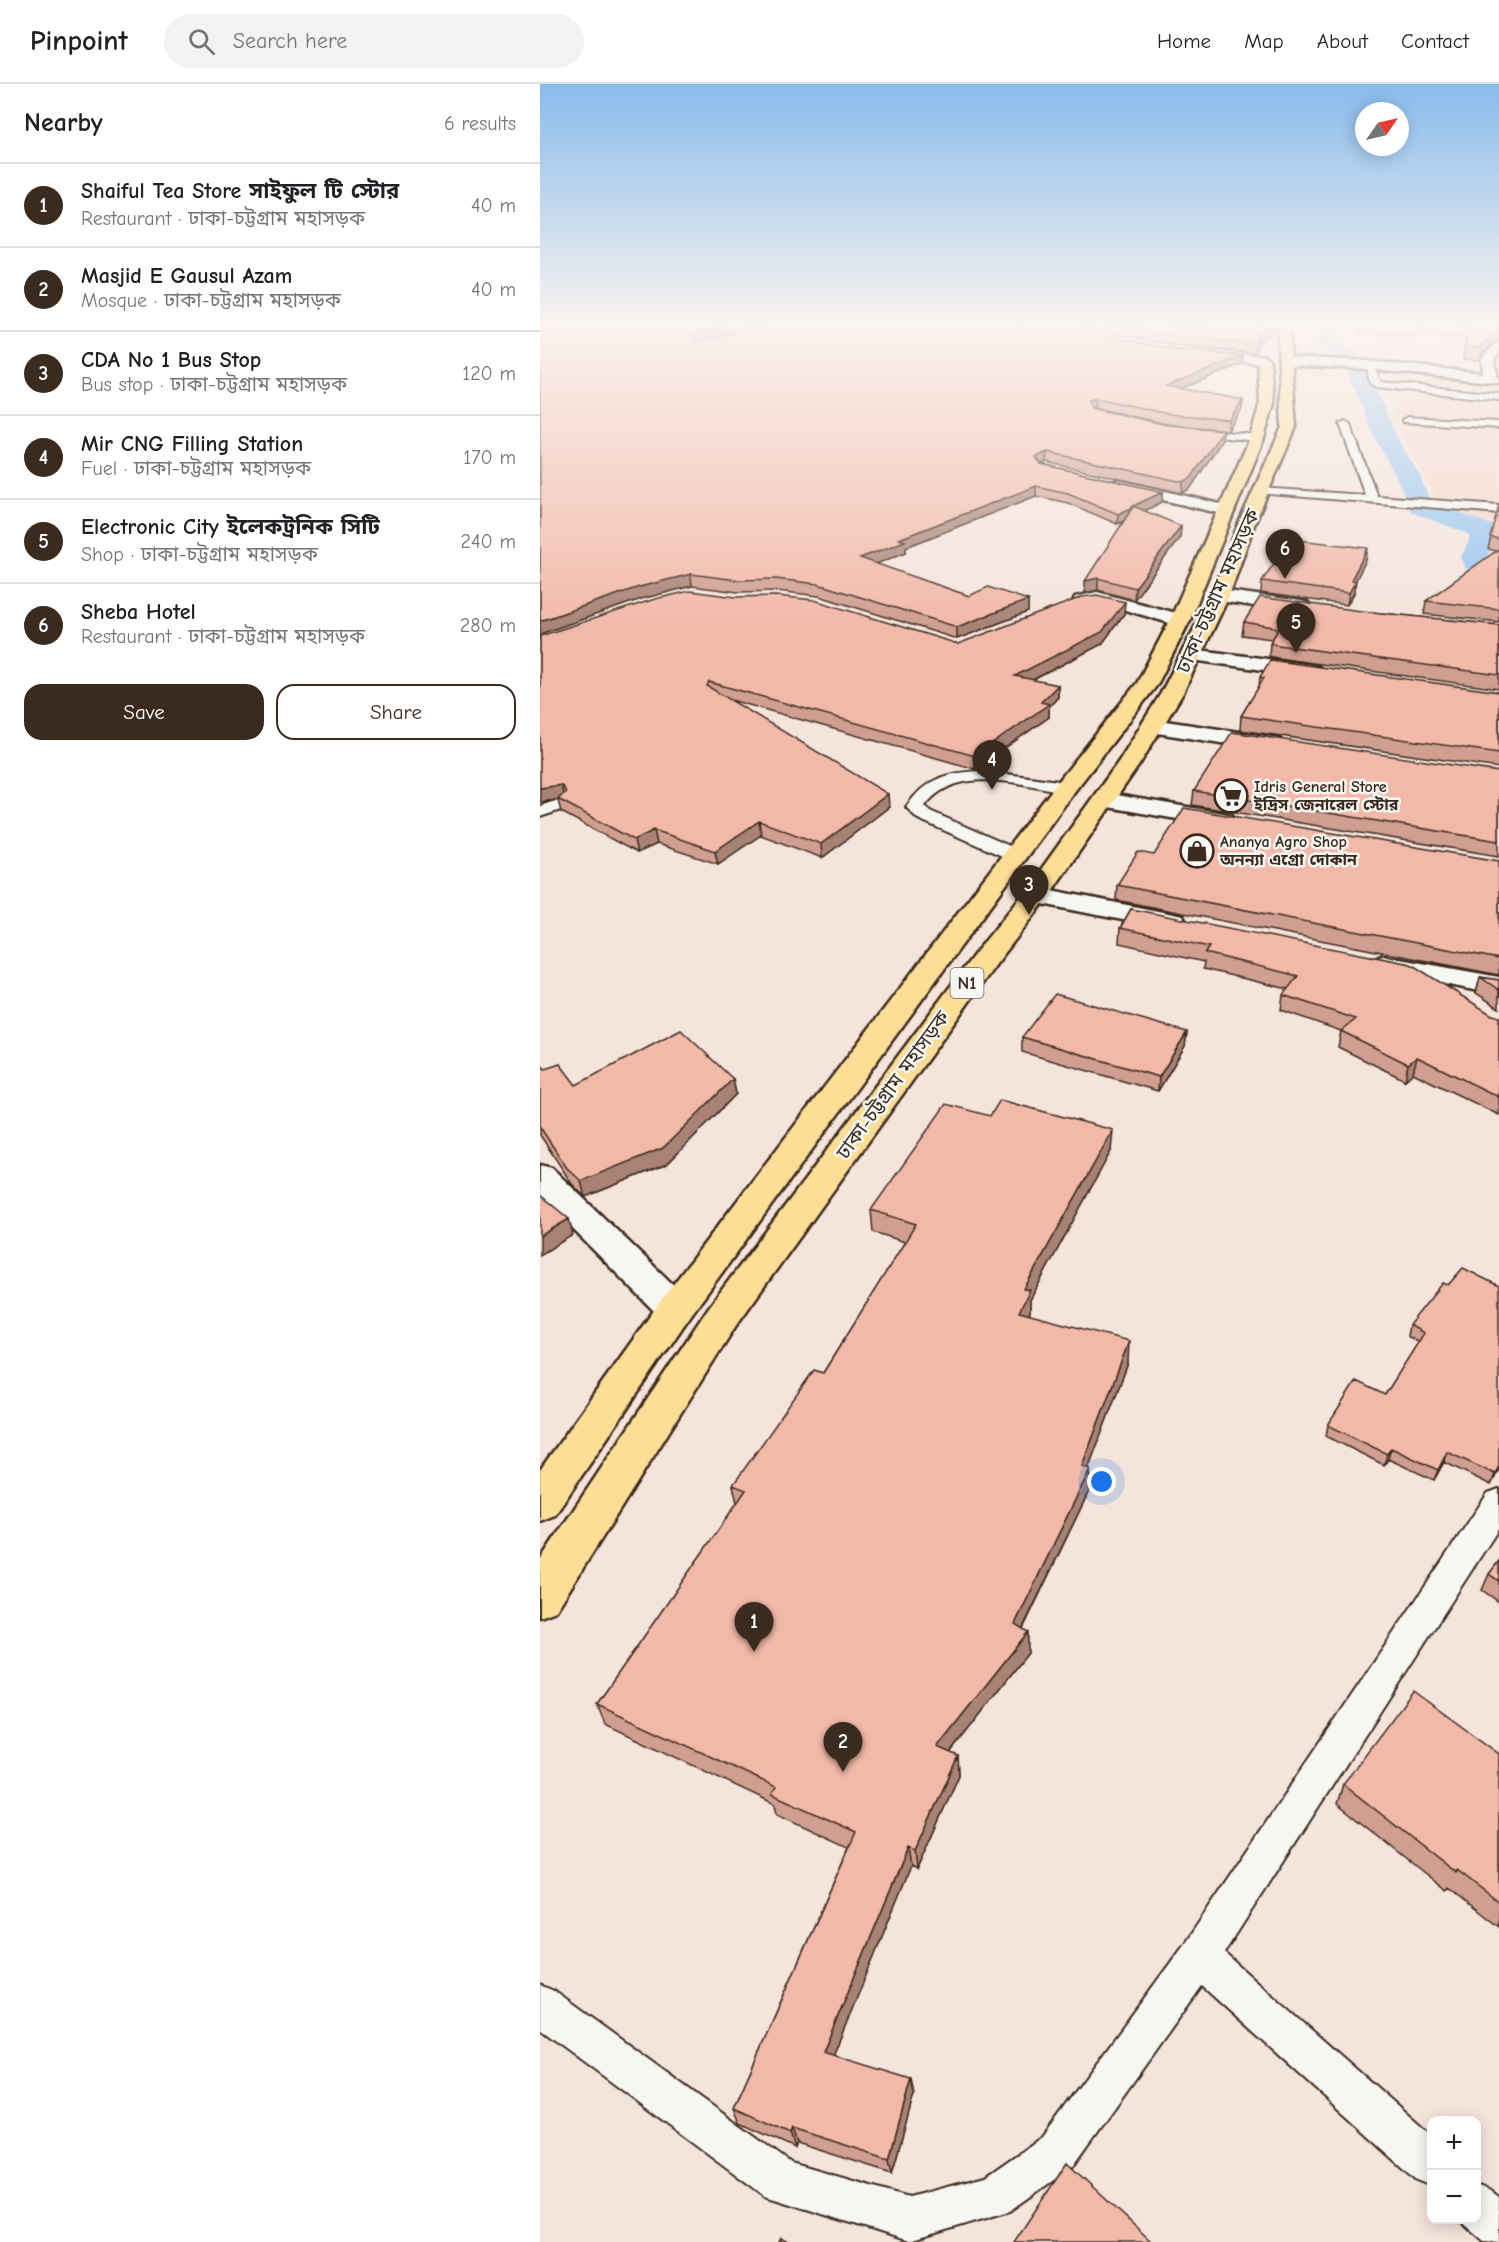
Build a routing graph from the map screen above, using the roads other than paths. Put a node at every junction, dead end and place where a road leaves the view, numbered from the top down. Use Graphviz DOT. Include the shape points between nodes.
graph roads {
  1 [pos="1260,427"];
  2 [pos="1289,427"];
  3 [pos="1346,427"];
  4 [pos="1176,430"];
  5 [pos="1257,438"];
  6 [pos="1103,482"];
  7 [pos="1372,498"];
  8 [pos="1244,500"];
  9 [pos="1499,509"];
  10 [pos="1220,596"];
  11 [pos="1067,607"];
  12 [pos="1324,611"];
  13 [pos="1180,620"];
  14 [pos="1192,655"];
  15 [pos="1334,674"];
  16 [pos="1152,726"];
  17 [pos="1291,746"];
  18 [pos="1066,787"];
  19 [pos="1104,800"];
  20 [pos="558,805"];
  21 [pos="540,812"];
  22 [pos="1243,823"];
  23 [pos="1015,855"];
  24 [pos="1036,895"];
  25 [pos="1199,927"];
  26 [pos="1362,960"];
  27 [pos="1420,972"];
  28 [pos="1499,986"];
  29 [pos="1479,1010"];
  30 [pos="540,1176"];
  31 [pos="675,1309"];
  32 [pos="1499,1502"];
  33 [pos="540,1503"];
  34 [pos="540,1597"];
  35 [pos="1199,1957"];
  36 [pos="540,2005"];
  37 [pos="1427,2161"];
  38 [pos="1481,2210"];
  39 [pos="1499,2226"];
  1 -- 5 [label="highway, ঢাকা-চট্টগ্রাম মহাসড়ক / N1"];
  2 -- 8 [label="highway, ঢাকা-চট্টগ্রাম মহাসড়ক / N1"];
  3 -- 7 [label="lane"];
  4 -- 5 [label="lane"];
  5 -- 8 [label="highway, ঢাকা-চট্টগ্রাম মহাসড়ক / N1"];
  6 -- 8 [label="street"];
  7 -- 8 [label="lane"];
  7 -- 9 [label="lane"];
  8 -- 10 [label="highway, ঢাকা-চট্টগ্রাম মহাসড়ক / N1"];
  8 -- 13 [label="highway, ঢাকা-চট্টগ্রাম মহাসড়ক / N1"];
  10 -- 12 [label="street"];
  10 -- 14 [label="highway, ঢাকা-চট্টগ্রাম মহাসড়ক / N1"];
  11 -- 13 [label="street" via="1097,598"];
  13 -- 18 [label="highway, ঢাকা-চট্টগ্রাম মহাসড়ক / N1" via="1147,685"];
  14 -- 15 [label="street"];
  14 -- 16 [label="highway, ঢাকা-চট্টগ্রাম মহাসড়ক / N1"];
  16 -- 17 [label="street"];
  16 -- 19 [label="highway, ঢাকা-চট্টগ্রাম মহাসড়ক / N1"];
  18 -- 23 [label="highway, ঢাকা-চট্টগ্রাম মহাসড়ক / N1"];
  18 -- 23 [label="lane" via="968,775 938,783 915,807 924,815"];
  19 -- 22 [label="street"];
  19 -- 24 [label="highway, ঢাকা-চট্টগ্রাম মহাসড়ক / N1"];
  20 -- 21 [label="lane"];
  23 -- 31 [label="highway, ঢাকা-চট্টগ্রাম মহাসড়ক / N1"];
  24 -- 25 [label="street"];
  24 -- 34 [label="highway, ঢাকা-চট্টগ্রাম মহাসড়ক / N1" via="722,1317"];
  26 -- 27 [label="street"];
  27 -- 28 [label="street"];
  27 -- 29 [label="street"];
  30 -- 31 [label="street"];
  31 -- 33 [label="highway, ঢাকা-চট্টগ্রাম মহাসড়ক / N1"];
  32 -- 35 [label="lane"];
  35 -- 36 [label="lane" via="1057,2152 995,2196 909,2219 780,2181"];
  35 -- 37 [label="lane"];
  38 -- 39 [label="lane"];
}
